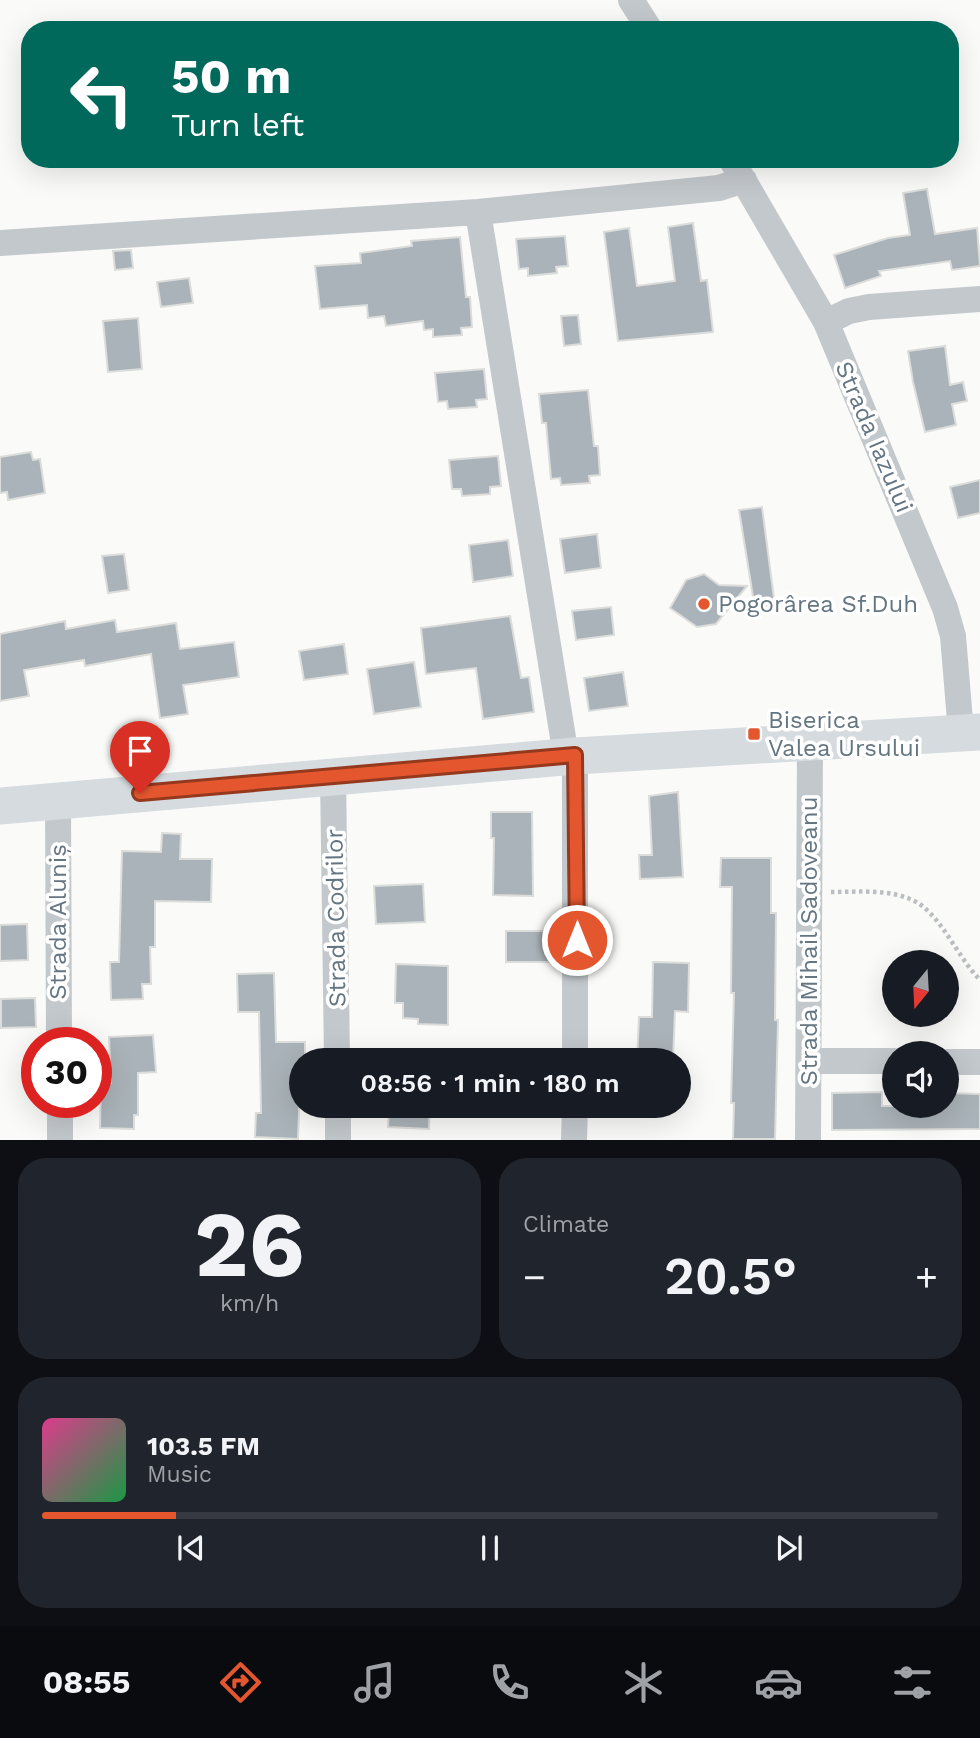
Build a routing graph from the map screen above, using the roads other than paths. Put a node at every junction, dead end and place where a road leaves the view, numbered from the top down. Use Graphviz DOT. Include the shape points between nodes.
graph roads {
  1 [pos="631,0"];
  2 [pos="644,21"];
  3 [pos="738,169"];
  4 [pos="478,212"];
  5 [pos="0,243"];
  6 [pos="980,299"];
  7 [pos="826,322"];
  8 [pos="970,733"];
  9 [pos="810,741"];
  10 [pos="571,756"];
  11 [pos="333,775"];
  12 [pos="58,801"];
  13 [pos="0,806"];
  14 [pos="59,1027"];
  15 [pos="337,1048"];
  16 [pos="575,1048"];
  17 [pos="808,1061"];
  18 [pos="882,1061"];
  19 [pos="959,1062"];
  20 [pos="980,1062"];
  21 [pos="60,1118"];
  22 [pos="338,1118"];
  23 [pos="575,1118"];
  24 [pos="60,1139"];
  25 [pos="338,1139"];
  26 [pos="574,1139"];
  27 [pos="808,1139"];
  1 -- 2 [label="street"];
  3 -- 4 [label="street" via="719,188"];
  3 -- 7 [label="street, Strada Iazului"];
  4 -- 5 [label="street"];
  4 -- 10 [label="street"];
  6 -- 7 [label="street" via="869,307"];
  7 -- 8 [label="street, Strada Iazului" via="951,624"];
  8 -- 9 [label="main road"];
  9 -- 10 [label="main road"];
  9 -- 17 [label="street, Strada Mihail Sadoveanu"];
  10 -- 11 [label="main road"];
  10 -- 16 [label="street"];
  11 -- 12 [label="main road"];
  11 -- 15 [label="street, Strada Codrilor"];
  12 -- 13 [label="main road"];
  12 -- 14 [label="street, Strada Aluniș"];
  17 -- 18 [label="street"];
  17 -- 27 [label="street, Strada Mihail Sadoveanu"];
  19 -- 20 [label="street"];
  21 -- 24 [label="street"];
  22 -- 25 [label="street"];
  23 -- 26 [label="street"];
}
